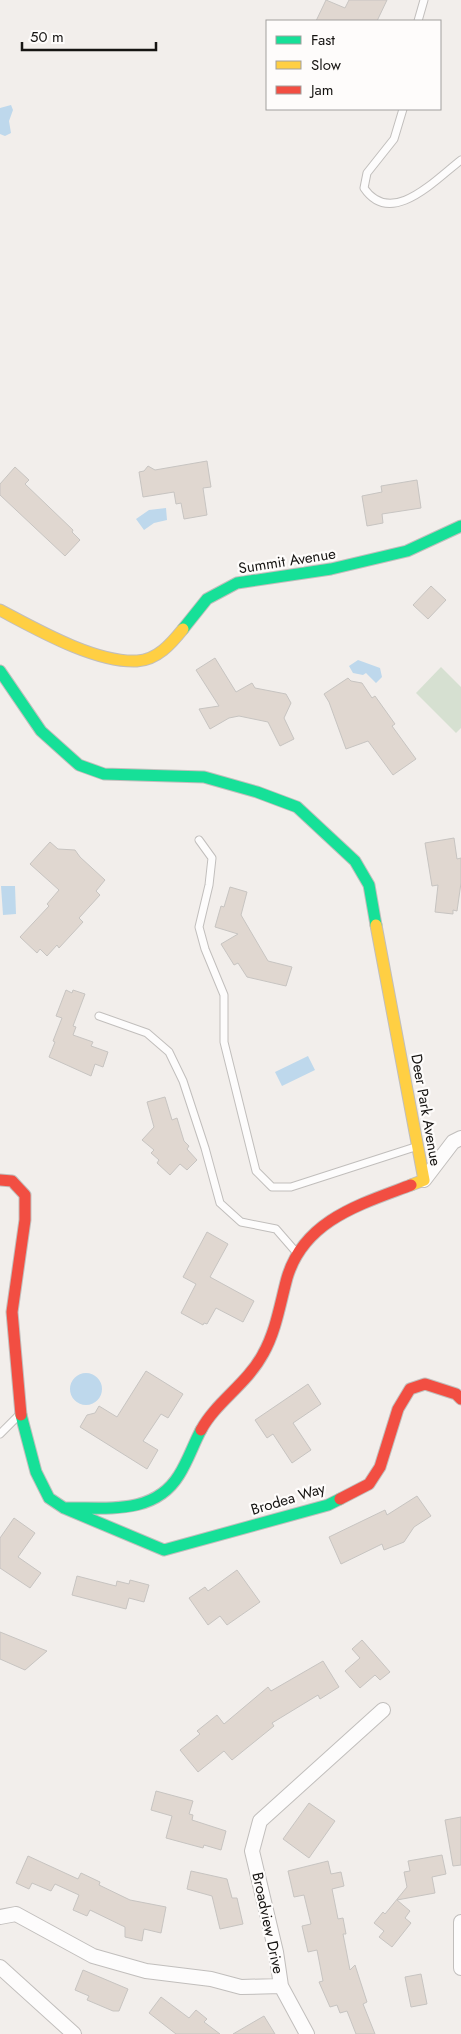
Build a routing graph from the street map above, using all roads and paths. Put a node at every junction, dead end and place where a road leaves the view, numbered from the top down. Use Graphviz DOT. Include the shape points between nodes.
graph roads {
  1 [pos="424,0"];
  2 [pos="418,20"];
  3 [pos="403,110"];
  4 [pos="461,160"];
  5 [pos="461,526"];
  6 [pos="0,610"];
  7 [pos="0,671"];
  8 [pos="199,840"];
  9 [pos="99,1016"];
  10 [pos="461,1138"];
  11 [pos="418,1146"];
  12 [pos="0,1180"];
  13 [pos="424,1180"];
  14 [pos="297,1254"];
  15 [pos="461,1399"];
  16 [pos="20,1414"];
  17 [pos="0,1434"];
  18 [pos="64,1508"];
  19 [pos="383,1710"];
  20 [pos="0,1917"];
  21 [pos="461,1922"];
  22 [pos="0,1967"];
  23 [pos="461,1968"];
  24 [pos="281,1986"];
  25 [pos="61,2030"];
  26 [pos="74,2034"];
  27 [pos="307,2034"];
  1 -- 2 [label="lane"];
  3 -- 4 [label="lane" via="394,140 367,173 364,188 370,197 382,204 395,205"];
  5 -- 6 [label="street, Summit Avenue" via="407,551 331,569 237,583 207,599 167,649 138,661 110,658 50,637"];
  7 -- 11 [label="street, Deer Park Avenue" via="41,731 79,766 104,774 204,777 257,792 297,806 354,861 369,885"];
  8 -- 11 [label="lane" via="212,858 199,927 204,949 224,994 224,1042 256,1171 272,1188 291,1187"];
  9 -- 14 [label="lane" via="147,1033 168,1052 183,1081 206,1148 220,1203 241,1222 276,1229"];
  10 -- 13 [label="street" via="452,1142"];
  11 -- 13 [label="street, Deer Park Avenue"];
  12 -- 16 [label="street" via="12,1181 25,1196 25,1220 12,1312"];
  13 -- 14 [label="street, Deer Park Avenue" via="348,1211 319,1227"];
  14 -- 18 [label="street, Deer Park Avenue" via="288,1272 276,1326 264,1357 206,1423 175,1481 159,1497 139,1505"];
  15 -- 18 [label="street, Brodea Way" via="456,1394 426,1384 410,1389 398,1409 380,1467 368,1484 328,1505 164,1550"];
  16 -- 17 [label="lane"];
  16 -- 18 [label="street" via="36,1472 49,1498"];
  19 -- 24 [label="street, Broadview Drive" via="260,1821 252,1850"];
  20 -- 24 [label="street, Broadview Drive" via="16,1914 93,1956 146,1971 211,1979 241,1987"];
  21 -- 23 [label="street"];
  22 -- 25 [label="street"];
  24 -- 27 [label="street"];
  25 -- 26 [label="street"];
}
